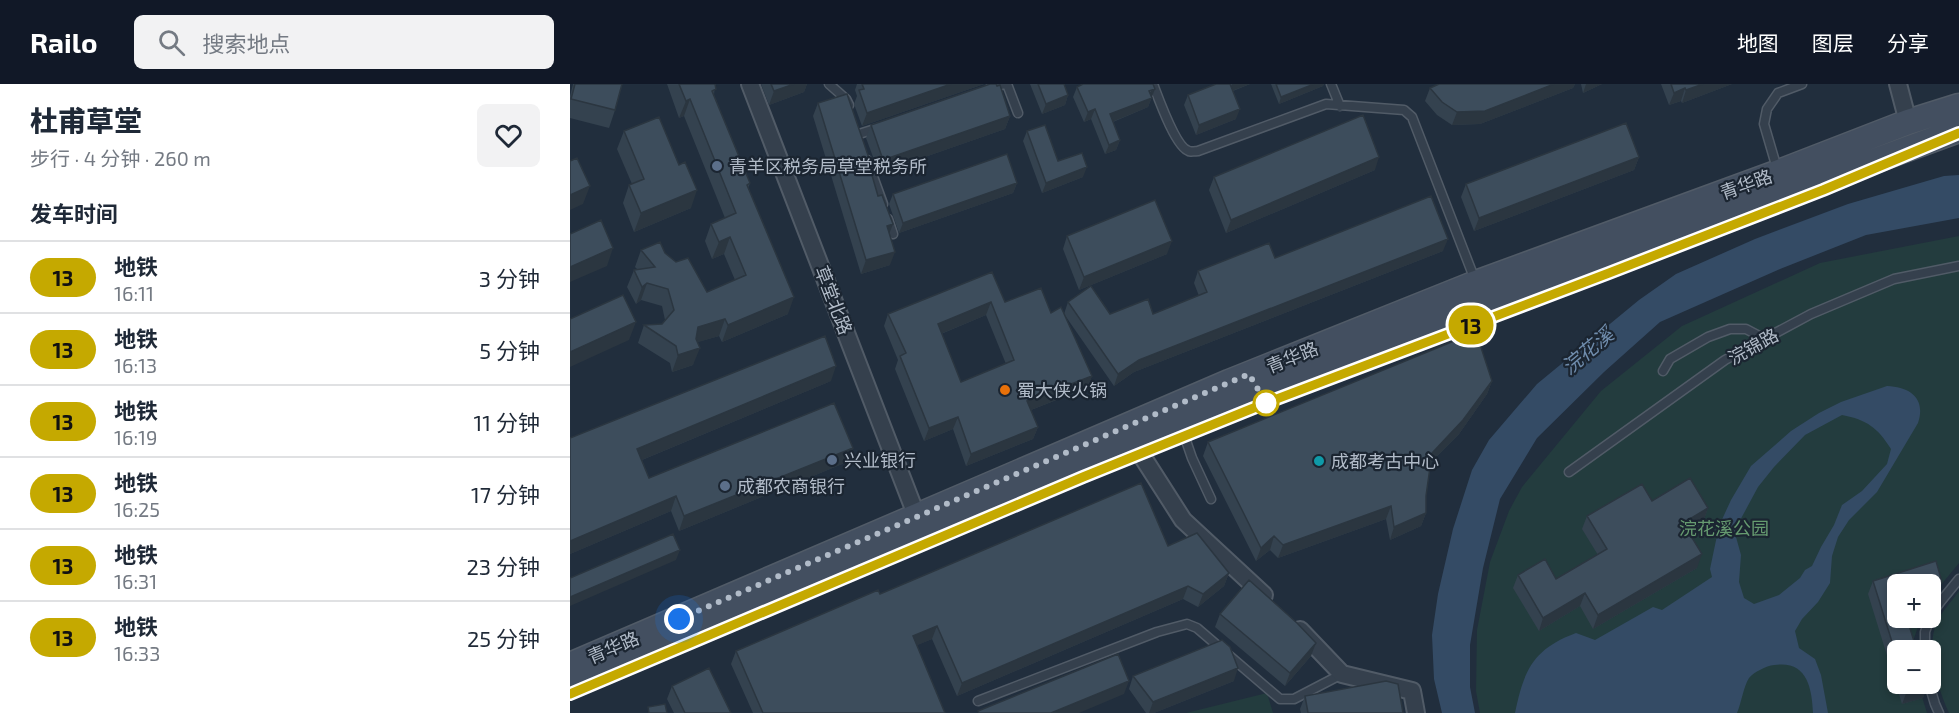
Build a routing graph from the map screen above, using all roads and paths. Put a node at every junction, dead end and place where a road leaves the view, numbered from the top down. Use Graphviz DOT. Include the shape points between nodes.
graph roads {
  1 [pos="750,84"];
  2 [pos="829,84"];
  3 [pos="1006,84"];
  4 [pos="1153,84"];
  5 [pos="1331,84"];
  6 [pos="1802,84"];
  7 [pos="1898,84"];
  8 [pos="982,92"];
  9 [pos="1340,106"];
  10 [pos="1959,106"];
  11 [pos="1018,113"];
  12 [pos="1908,122"];
  13 [pos="892,123"];
  14 [pos="856,125"];
  15 [pos="1959,130"];
  16 [pos="862,145"];
  17 [pos="866,156"];
  18 [pos="1779,172"];
  19 [pos="893,234"];
  20 [pos="1959,266"];
  21 [pos="1476,283"];
  22 [pos="1765,339"];
  23 [pos="1663,371"];
  24 [pos="1181,426"];
  25 [pos="1135,445"];
  26 [pos="1569,472"];
  27 [pos="1211,499"];
  28 [pos="917,517"];
  29 [pos="1959,579"];
  30 [pos="1941,601"];
  31 [pos="1275,606"];
  32 [pos="1292,621"];
  33 [pos="570,665"];
  34 [pos="1342,674"];
  35 [pos="570,685"];
  36 [pos="1932,694"];
  37 [pos="978,701"];
  38 [pos="1416,713"];
  39 [pos="1939,713"];
  1 -- 28 [label="street, 草堂北路"];
  2 -- 14 [label="lane" via="846,99"];
  3 -- 8 [label="lane"];
  3 -- 11 [label="lane"];
  4 -- 9 [label="lane" via="1182,147 1189,152 1326,104"];
  5 -- 9 [label="lane"];
  6 -- 18 [label="lane" via="1778,93 1767,109 1764,124"];
  7 -- 12 [label="street"];
  9 -- 21 [label="lane" via="1404,111 1412,117"];
  10 -- 12 [label="main road, 青华路"];
  12 -- 18 [label="main road, 青华路"];
  13 -- 14 [label="lane"];
  14 -- 16 [label="lane"];
  15 -- 24 [label="main road, 青华路" via="1482,304"];
  17 -- 19 [label="lane"];
  18 -- 21 [label="main road, 青华路"];
  20 -- 22 [label="lane, 浣锦路" via="1894,279 1811,314"];
  21 -- 28 [label="main road, 青华路" via="1229,382"];
  22 -- 23 [label="lane" via="1746,329 1730,329 1671,359"];
  22 -- 26 [label="lane, 浣锦路" via="1725,360"];
  24 -- 25 [label="main road, 青华路"];
  24 -- 27 [label="lane"];
  25 -- 31 [label="street" via="1184,520"];
  25 -- 35 [label="main road, 青华路"];
  28 -- 33 [label="main road, 青华路"];
  29 -- 30 [label="lane"];
  32 -- 34 [label="street"];
  34 -- 37 [label="lane" via="1294,699 1280,699 1197,628 1187,624 1156,632"];
  34 -- 38 [label="street" via="1412,691"];
  36 -- 39 [label="lane"];
}
